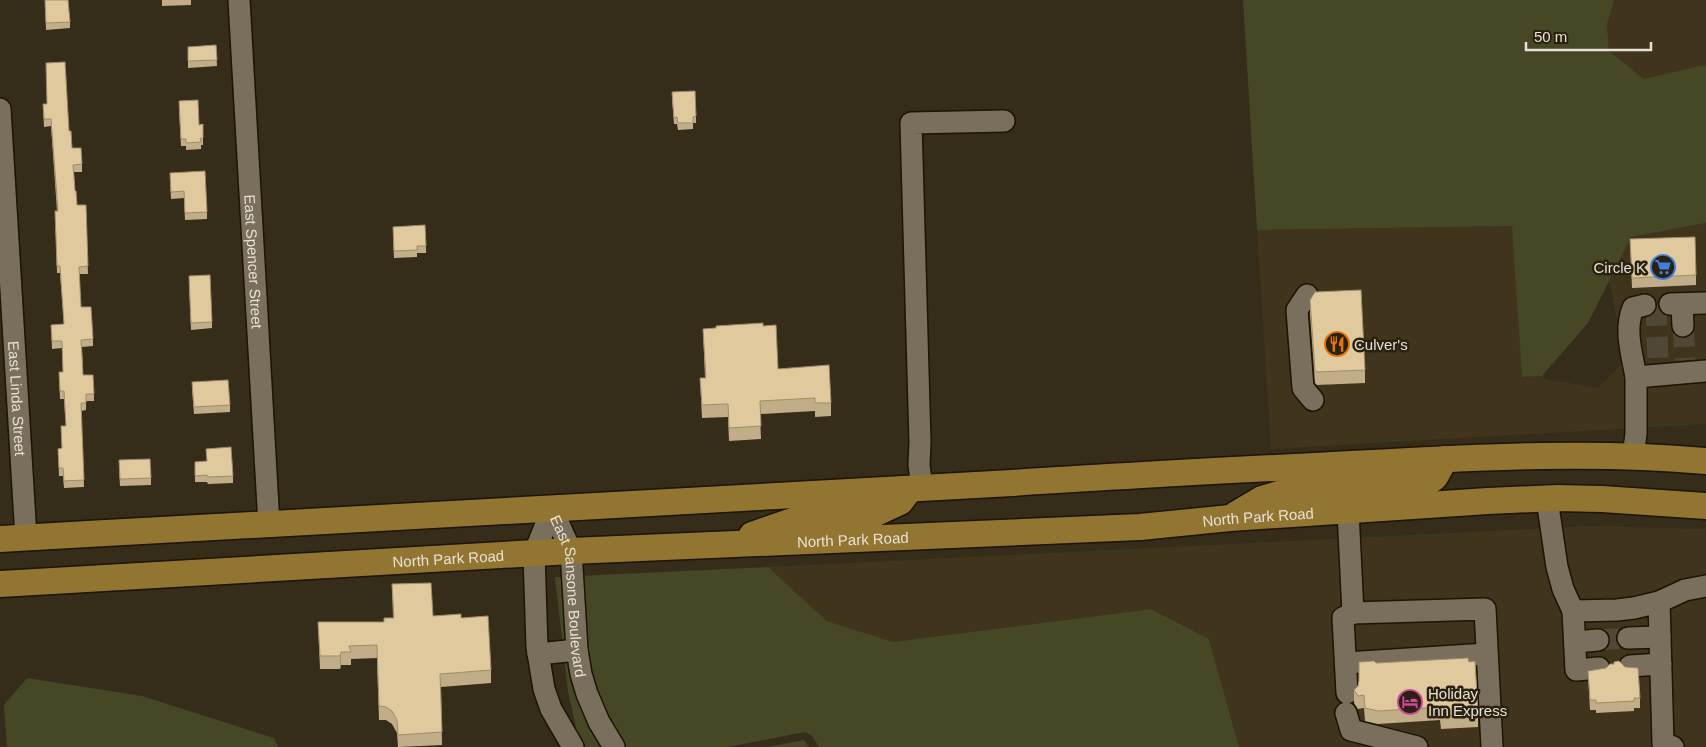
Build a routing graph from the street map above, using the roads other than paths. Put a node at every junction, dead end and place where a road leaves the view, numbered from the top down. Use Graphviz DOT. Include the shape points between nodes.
graph roads {
  1 [pos="239,0"];
  2 [pos="0,108"];
  3 [pos="1004,121"];
  4 [pos="1307,295"];
  5 [pos="1706,303"];
  6 [pos="1644,305"];
  7 [pos="1683,326"];
  8 [pos="1692,368"];
  9 [pos="1636,377"];
  10 [pos="1313,400"];
  11 [pos="1633,456"];
  12 [pos="1445,459"];
  13 [pos="1706,461"];
  14 [pos="916,488"];
  15 [pos="1547,499"];
  16 [pos="1706,506"];
  17 [pos="552,509"];
  18 [pos="1348,511"];
  19 [pos="1230,518"];
  20 [pos="269,524"];
  21 [pos="26,538"];
  22 [pos="0,539"];
  23 [pos="723,544"];
  24 [pos="571,551"];
  25 [pos="534,554"];
  26 [pos="0,584"];
  27 [pos="1706,586"];
  28 [pos="1659,602"];
  29 [pos="1573,611"];
  30 [pos="1353,612"];
  31 [pos="1660,636"];
  32 [pos="1628,638"];
  33 [pos="1598,640"];
  34 [pos="1575,642"];
  35 [pos="577,650"];
  36 [pos="538,654"];
  37 [pos="1487,654"];
  38 [pos="1346,663"];
  39 [pos="1660,664"];
  40 [pos="1630,666"];
  41 [pos="1599,668"];
  42 [pos="603,727"];
  43 [pos="1492,746"];
  44 [pos="573,747"];
  45 [pos="578,747"];
  46 [pos="614,747"];
  47 [pos="1416,747"];
  48 [pos="1673,747"];
  1 -- 20 [label="street, East Spencer Street"];
  2 -- 21 [label="street, East Linda Street"];
  3 -- 14 [label="street" via="911,124 920,442"];
  4 -- 10 [label="street" via="1297,310 1303,388"];
  5 -- 7 [label="street" via="1676,304"];
  6 -- 9 [label="street" via="1633,308 1629,318 1629,341"];
  8 -- 9 [label="street" via="1658,368"];
  9 -- 11 [label="street"];
  11 -- 12 [label="main road"];
  11 -- 13 [label="main road"];
  12 -- 14 [label="main road"];
  12 -- 19 [label="main road" via="1435,477 1427,483 1292,490 1262,498"];
  14 -- 17 [label="main road"];
  14 -- 23 [label="main road" via="900,502 874,514 801,518"];
  15 -- 16 [label="main road, North Park Road" via="1628,500"];
  15 -- 18 [label="main road, North Park Road" via="1488,500"];
  15 -- 29 [label="street" via="1557,567"];
  17 -- 20 [label="main road"];
  17 -- 24 [label="street, East Sansone Boulevard"];
  17 -- 25 [label="street, East Sansone Boulevard"];
  18 -- 19 [label="main road, North Park Road"];
  18 -- 30 [label="street"];
  19 -- 23 [label="main road, North Park Road" via="1140,527"];
  20 -- 21 [label="main road"];
  21 -- 22 [label="main road"];
  23 -- 24 [label="main road, North Park Road"];
  24 -- 25 [label="main road, North Park Road"];
  24 -- 35 [label="street, East Sansone Boulevard"];
  25 -- 26 [label="main road, North Park Road"];
  25 -- 36 [label="street, East Sansone Boulevard"];
  27 -- 28 [label="street" via="1685,590"];
  28 -- 29 [label="street" via="1617,610"];
  28 -- 31 [label="street"];
  29 -- 34 [label="street"];
  30 -- 37 [label="street" via="1485,609"];
  30 -- 38 [label="street" via="1344,618"];
  31 -- 32 [label="street"];
  31 -- 39 [label="street"];
  33 -- 34 [label="street"];
  34 -- 41 [label="street" via="1576,670"];
  35 -- 36 [label="street"];
  35 -- 42 [label="street, East Sansone Boulevard" via="587,694"];
  36 -- 44 [label="street, East Sansone Boulevard" via="551,709"];
  37 -- 38 [label="street"];
  37 -- 43 [label="street"];
  38 -- 47 [label="street" via="1346,703 1351,730"];
  39 -- 40 [label="street"];
  39 -- 48 [label="street" via="1663,742"];
  42 -- 45 [label="street"];
  42 -- 46 [label="street, East Sansone Boulevard"];
}
